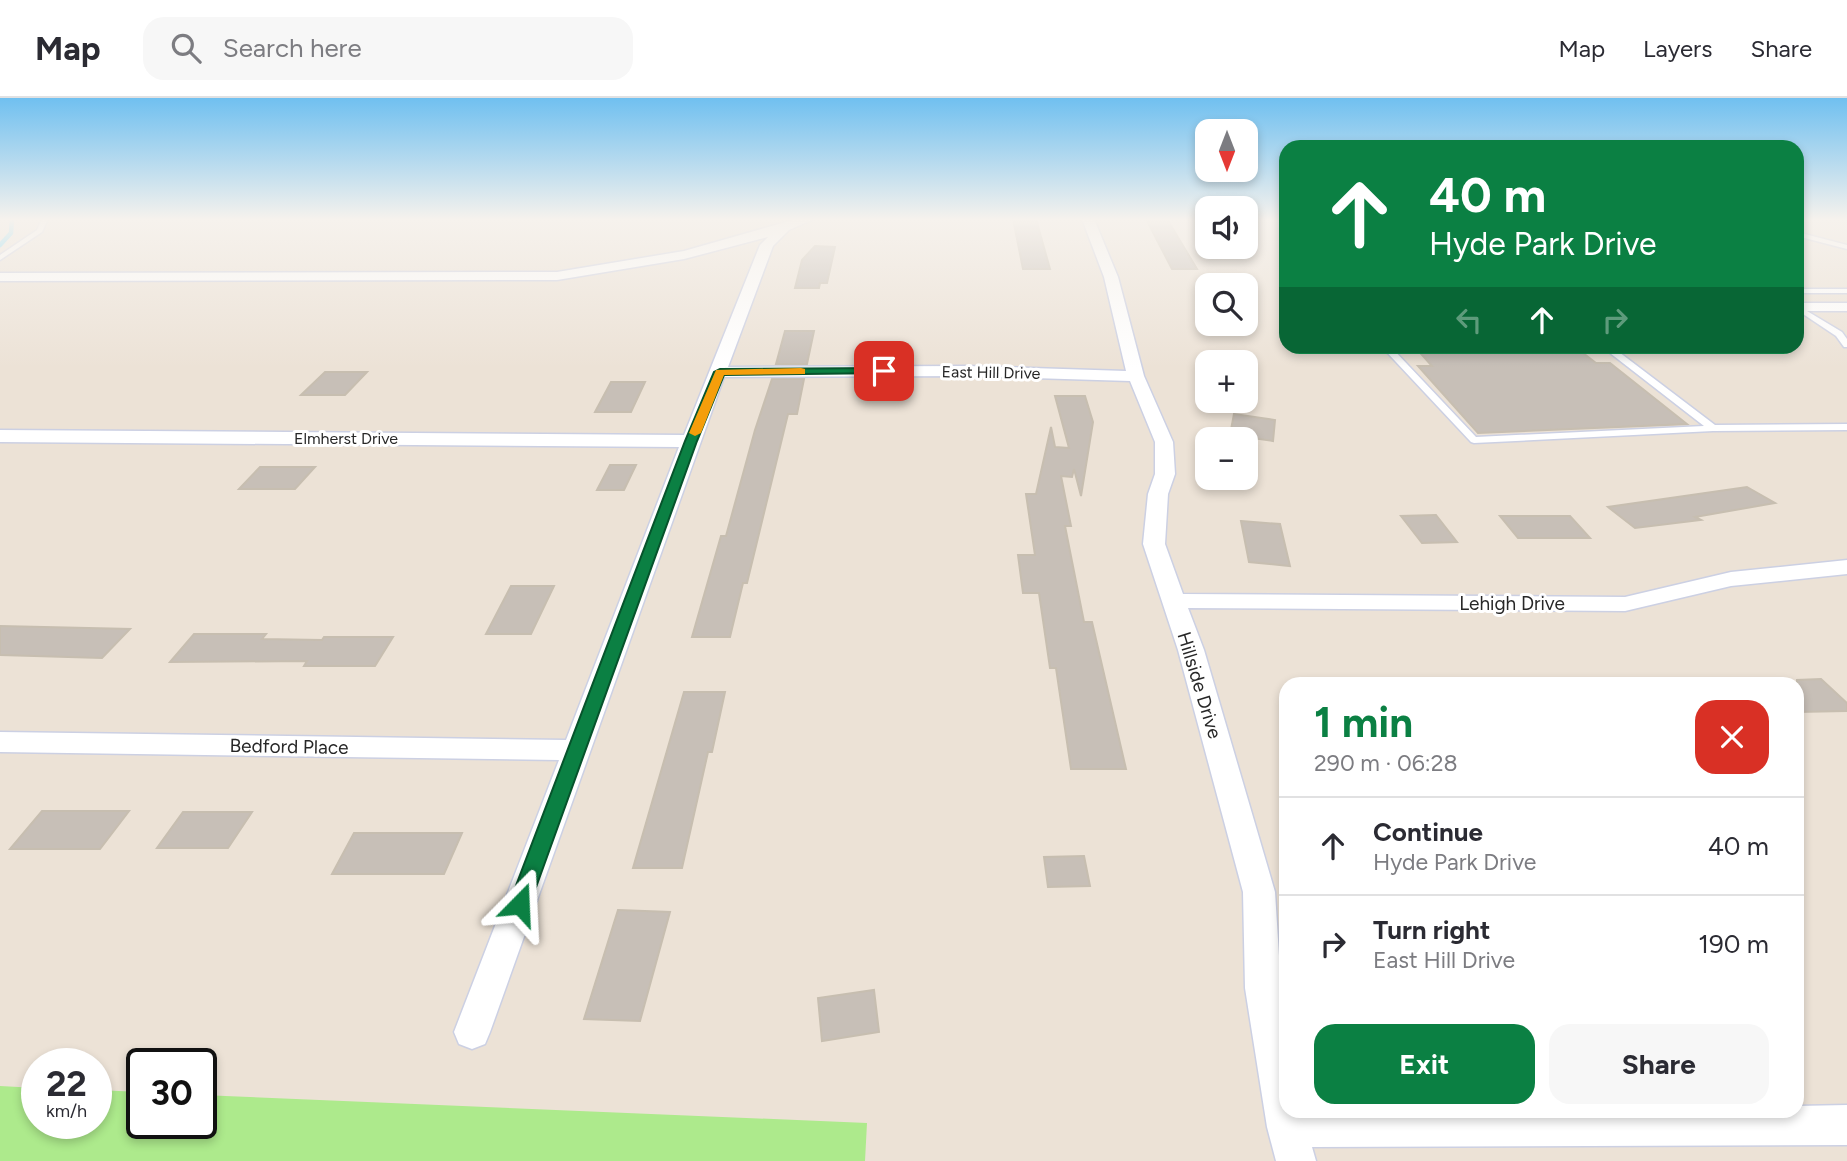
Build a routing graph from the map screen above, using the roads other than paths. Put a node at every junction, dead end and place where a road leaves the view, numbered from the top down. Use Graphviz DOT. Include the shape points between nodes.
graph roads {
  1 [pos="609,269"];
  2 [pos="759,269"];
  3 [pos="1108,269"];
  4 [pos="0,277"];
  5 [pos="1804,291"];
  6 [pos="1847,291"];
  7 [pos="1804,307"];
  8 [pos="1847,307"];
  9 [pos="1804,312"];
  10 [pos="1847,345"];
  11 [pos="1393,354"];
  12 [pos="1616,354"];
  13 [pos="720,372"];
  14 [pos="1136,376"];
  15 [pos="1847,427"];
  16 [pos="1713,428"];
  17 [pos="0,436"];
  18 [pos="691,441"];
  19 [pos="1847,567"];
  20 [pos="1174,601"];
  21 [pos="0,742"];
  22 [pos="577,750"];
  23 [pos="472,1032"];
  24 [pos="1279,1074"];
  25 [pos="1287,1118"];
  26 [pos="1847,1125"];
  27 [pos="1292,1144"];
  1 -- 4 [label="street" via="490,278"];
  2 -- 13 [label="street"];
  3 -- 14 [label="street, Hillside Drive"];
  5 -- 6 [label="lane"];
  7 -- 8 [label="street"];
  9 -- 10 [label="lane" via="1839,334"];
  11 -- 16 [label="lane" via="1474,440"];
  12 -- 16 [label="lane"];
  13 -- 14 [label="street, East Hill Drive" via="967,370"];
  13 -- 18 [label="street"];
  14 -- 20 [label="street, Hillside Drive" via="1164,442 1166,474 1158,494 1154,544"];
  15 -- 16 [label="lane"];
  17 -- 18 [label="street, Elmherst Drive"];
  18 -- 22 [label="street"];
  19 -- 20 [label="street, Lehigh Drive" via="1731,579 1625,604"];
  20 -- 24 [label="street, Hillside Drive" via="1259,892 1263,988"];
  21 -- 22 [label="street, Bedford Place"];
  22 -- 23 [label="street"];
  25 -- 27 [label="street, Hillside Drive"];
  26 -- 27 [label="street"];
}
